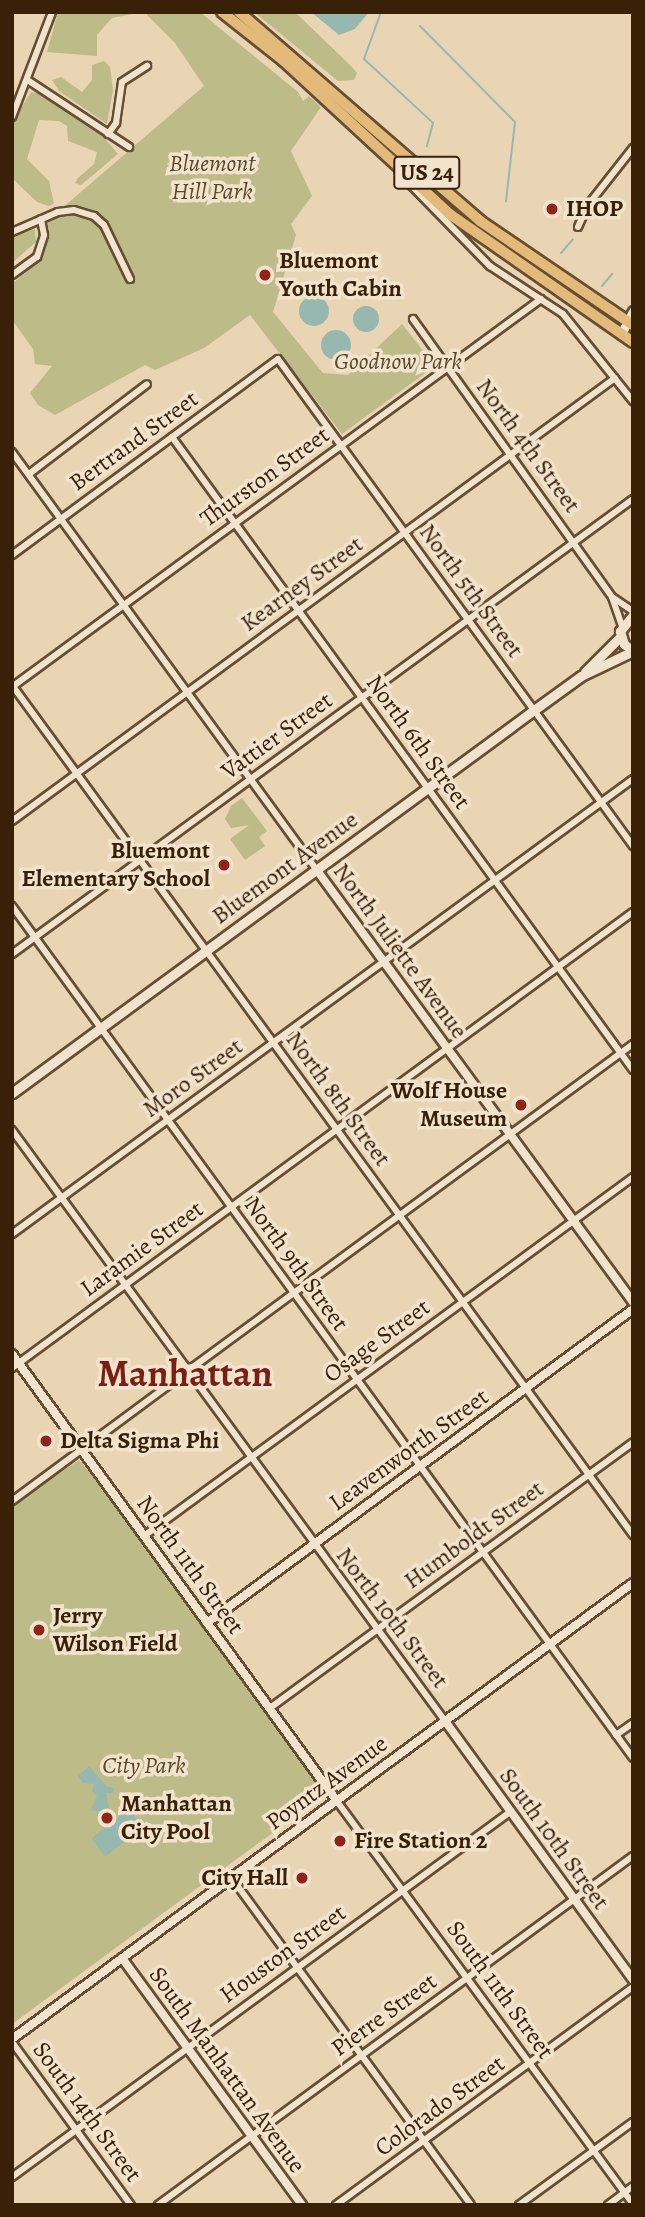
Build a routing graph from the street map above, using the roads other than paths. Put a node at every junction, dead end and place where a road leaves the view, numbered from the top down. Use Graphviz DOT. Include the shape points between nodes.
graph roads {
  1 [pos="52,12"];
  2 [pos="222,12"];
  3 [pos="239,12"];
  4 [pos="147,66"];
  5 [pos="29,81"];
  6 [pos="12,117"];
  7 [pos="108,134"];
  8 [pos="129,147"];
  9 [pos="630,151"];
  10 [pos="387,157"];
  11 [pos="633,159"];
  12 [pos="423,170"];
  13 [pos="451,215"];
  14 [pos="41,219"];
  15 [pos="578,227"];
  16 [pos="451,229"];
  17 [pos="12,232"];
  18 [pos="12,275"];
  19 [pos="130,279"];
  20 [pos="541,299"];
  21 [pos="413,320"];
  22 [pos="631,322"];
  23 [pos="621,334"];
  24 [pos="633,342"];
  25 [pos="278,359"];
  26 [pos="447,368"];
  27 [pos="615,378"];
  28 [pos="147,384"];
  29 [pos="633,401"];
  30 [pos="172,437"];
  31 [pos="341,446"];
  32 [pos="12,452"];
  33 [pos="510,455"];
  34 [pos="29,474"];
  35 [pos="633,499"];
  36 [pos="61,519"];
  37 [pos="235,524"];
  38 [pos="404,533"];
  39 [pos="574,542"];
  40 [pos="12,555"];
  41 [pos="612,597"];
  42 [pos="124,605"];
  43 [pos="299,611"];
  44 [pos="633,613"];
  45 [pos="468,620"];
  46 [pos="621,631"];
  47 [pos="633,651"];
  48 [pos="581,676"];
  49 [pos="13,686"];
  50 [pos="187,692"];
  51 [pos="362,698"];
  52 [pos="534,710"];
  53 [pos="77,773"];
  54 [pos="251,779"];
  55 [pos="633,779"];
  56 [pos="427,786"];
  57 [pos="601,802"];
  58 [pos="12,821"];
  59 [pos="633,846"];
  60 [pos="140,860"];
  61 [pos="316,869"];
  62 [pos="495,880"];
  63 [pos="12,906"];
  64 [pos="633,912"];
  65 [pos="35,938"];
  66 [pos="205,950"];
  67 [pos="12,954"];
  68 [pos="384,961"];
  69 [pos="558,967"];
  70 [pos="100,1028"];
  71 [pos="273,1043"];
  72 [pos="633,1044"];
  73 [pos="447,1048"];
  74 [pos="621,1053"];
  75 [pos="633,1070"];
  76 [pos="12,1093"];
  77 [pos="168,1120"];
  78 [pos="12,1130"];
  79 [pos="337,1130"];
  80 [pos="510,1134"];
  81 [pos="633,1177"];
  82 [pos="62,1198"];
  83 [pos="231,1207"];
  84 [pos="400,1216"];
  85 [pos="573,1220"];
  86 [pos="12,1234"];
  87 [pos="126,1285"];
  88 [pos="293,1294"];
  89 [pos="462,1302"];
  90 [pos="633,1302"];
  91 [pos="633,1309"];
  92 [pos="12,1354"];
  93 [pos="15,1365"];
  94 [pos="185,1368"];
  95 [pos="356,1380"];
  96 [pos="525,1388"];
  97 [pos="633,1442"];
  98 [pos="82,1450"];
  99 [pos="250,1458"];
  100 [pos="419,1467"];
  101 [pos="588,1474"];
  102 [pos="12,1501"];
  103 [pos="144,1535"];
  104 [pos="633,1535"];
  105 [pos="313,1545"];
  106 [pos="483,1552"];
  107 [pos="633,1583"];
  108 [pos="207,1623"];
  109 [pos="376,1630"];
  110 [pos="550,1643"];
  111 [pos="270,1709"];
  112 [pos="445,1721"];
  113 [pos="633,1723"];
  114 [pos="616,1735"];
  115 [pos="633,1758"];
  116 [pos="336,1800"];
  117 [pos="510,1812"];
  118 [pos="633,1856"];
  119 [pos="231,1877"];
  120 [pos="403,1890"];
  121 [pos="574,1899"];
  122 [pos="122,1958"];
  123 [pos="298,1967"];
  124 [pos="467,1977"];
  125 [pos="633,1980"];
  126 [pos="633,1987"];
  127 [pos="12,2040"];
  128 [pos="187,2048"];
  129 [pos="361,2055"];
  130 [pos="531,2063"];
  131 [pos="633,2122"];
  132 [pos="76,2130"];
  133 [pos="251,2136"];
  134 [pos="424,2141"];
  135 [pos="594,2150"];
  136 [pos="12,2177"];
  137 [pos="633,2186"];
  138 [pos="624,2192"];
  139 [pos="633,2204"];
  140 [pos="131,2205"];
  141 [pos="158,2205"];
  142 [pos="302,2205"];
  143 [pos="336,2205"];
  144 [pos="471,2205"];
  145 [pos="519,2205"];
  146 [pos="608,2205"];
  1 -- 5 [label="street"];
  2 -- 10 [label="highway, US 24" via="293,68"];
  3 -- 12 [label="highway, US 24"];
  4 -- 7 [label="street" via="122,82 116,123"];
  5 -- 6 [label="street"];
  5 -- 7 [label="street"];
  7 -- 8 [label="street"];
  9 -- 11 [label="street"];
  9 -- 15 [label="street" via="580,217"];
  10 -- 13 [label="highway, US 24"];
  10 -- 16 [label="street"];
  12 -- 13 [label="highway"];
  12 -- 22 [label="highway, US 24" via="488,227"];
  13 -- 16 [label="highway"];
  13 -- 23 [label="highway, US 24"];
  14 -- 17 [label="street"];
  14 -- 18 [label="street" via="44,235 37,257"];
  14 -- 19 [label="street" via="74,210 94,216 104,225"];
  16 -- 20 [label="street" via="490,266"];
  20 -- 26 [label="street, Thurston Street"];
  20 -- 27 [label="street" via="583,334"];
  21 -- 26 [label="street, North 4th Street"];
  22 -- 23 [label="main road"];
  23 -- 24 [label="highway, US 24"];
  25 -- 30 [label="street, Bertrand Street"];
  25 -- 31 [label="street, North 5th Street"];
  26 -- 31 [label="street, Thurston Street"];
  26 -- 33 [label="street, North 4th Street"];
  27 -- 29 [label="street"];
  27 -- 33 [label="street, Kearney Street"];
  28 -- 34 [label="street"];
  30 -- 36 [label="street, Bertrand Street"];
  30 -- 37 [label="street, North 6th Street"];
  31 -- 37 [label="street, Thurston Street"];
  31 -- 38 [label="street, North 5th Street"];
  32 -- 34 [label="street, North Juliette Avenue"];
  33 -- 38 [label="street, Kearney Street"];
  33 -- 39 [label="street, North 4th Street"];
  34 -- 36 [label="street, North Juliette Avenue"];
  35 -- 39 [label="street, Vattier Street"];
  36 -- 40 [label="street, Bertrand Street"];
  36 -- 42 [label="street, North Juliette Avenue"];
  37 -- 42 [label="street, Thurston Street"];
  37 -- 43 [label="street, North 6th Street"];
  38 -- 43 [label="street, Kearney Street"];
  38 -- 45 [label="street, North 5th Street"];
  39 -- 41 [label="street, North 4th Street"];
  39 -- 45 [label="street, Vattier Street"];
  41 -- 44 [label="street, North 4th Street"];
  41 -- 46 [label="street, North 4th Street"];
  42 -- 49 [label="street, Thurston Street"];
  42 -- 50 [label="street, North Juliette Avenue"];
  43 -- 50 [label="street, Kearney Street"];
  43 -- 51 [label="street, North 6th Street"];
  44 -- 46 [label="main road, Bluemont Avenue"];
  45 -- 51 [label="street, Vattier Street"];
  45 -- 52 [label="street, North 5th Street"];
  46 -- 47 [label="main road"];
  46 -- 48 [label="main road, Bluemont Avenue"];
  47 -- 48 [label="main road, Bluemont Avenue"];
  48 -- 52 [label="main road, Bluemont Avenue"];
  49 -- 53 [label="street, North 8th Street"];
  50 -- 53 [label="street, Kearney Street"];
  50 -- 54 [label="street, North Juliette Avenue"];
  51 -- 54 [label="street, Vattier Street"];
  51 -- 56 [label="street, North 6th Street"];
  52 -- 56 [label="main road, Bluemont Avenue"];
  52 -- 57 [label="street, North 5th Street"];
  53 -- 58 [label="street, Kearney Street"];
  53 -- 60 [label="street, North 8th Street"];
  54 -- 60 [label="street, Vattier Street"];
  54 -- 61 [label="street, North Juliette Avenue"];
  55 -- 57 [label="street, Moro Street"];
  56 -- 61 [label="main road, Bluemont Avenue"];
  56 -- 62 [label="street, North 6th Street"];
  57 -- 59 [label="street, North 5th Street"];
  57 -- 62 [label="street, Moro Street"];
  60 -- 65 [label="street, Vattier Street"];
  60 -- 66 [label="street, North 8th Street"];
  61 -- 66 [label="main road, Bluemont Avenue"];
  61 -- 68 [label="street, North Juliette Avenue"];
  62 -- 68 [label="street, Moro Street"];
  62 -- 69 [label="street, North 6th Street"];
  63 -- 65 [label="street, North 9th Street"];
  64 -- 69 [label="street, Laramie Street"];
  65 -- 67 [label="street, Vattier Street"];
  65 -- 70 [label="street, North 9th Street"];
  66 -- 70 [label="main road, Bluemont Avenue"];
  66 -- 71 [label="street, North 8th Street"];
  68 -- 71 [label="street, Moro Street"];
  68 -- 73 [label="street, North Juliette Avenue"];
  69 -- 73 [label="street, Laramie Street"];
  69 -- 74 [label="street, North 6th Street"];
  70 -- 76 [label="main road, Bluemont Avenue"];
  70 -- 77 [label="street, North 9th Street"];
  71 -- 77 [label="street, Moro Street"];
  71 -- 79 [label="street, North 8th Street"];
  72 -- 74 [label="street"];
  73 -- 79 [label="street, Laramie Street"];
  73 -- 80 [label="street, North Juliette Avenue"];
  74 -- 75 [label="street, North 6th Street"];
  74 -- 80 [label="street"];
  77 -- 82 [label="street, Moro Street"];
  77 -- 83 [label="street, North 9th Street"];
  78 -- 82 [label="street, North 10th Street"];
  79 -- 83 [label="street, Laramie Street"];
  79 -- 84 [label="street, North 8th Street"];
  80 -- 84 [label="street"];
  80 -- 85 [label="street, North Juliette Avenue"];
  81 -- 85 [label="street, Osage Street"];
  82 -- 86 [label="street, Moro Street"];
  82 -- 87 [label="street, North 10th Street"];
  83 -- 87 [label="street, Laramie Street"];
  83 -- 88 [label="street, North 9th Street"];
  84 -- 88 [label="street"];
  84 -- 89 [label="street, North 8th Street"];
  85 -- 89 [label="street, Osage Street"];
  85 -- 90 [label="street, North Juliette Avenue"];
  87 -- 93 [label="street, Laramie Street"];
  87 -- 94 [label="street, North 10th Street"];
  88 -- 94 [label="street" via="193,1367"];
  88 -- 95 [label="street, North 9th Street"];
  89 -- 95 [label="street, Osage Street"];
  89 -- 96 [label="street, North 8th Street"];
  91 -- 96 [label="street, Leavenworth Street"];
  92 -- 93 [label="street, North 11th Street"];
  93 -- 98 [label="street, North 11th Street"];
  94 -- 98 [label="street" via="181,1376"];
  94 -- 99 [label="street, North 10th Street"];
  95 -- 99 [label="street, Osage Street"];
  95 -- 100 [label="street, North 9th Street"];
  96 -- 100 [label="street, Leavenworth Street"];
  96 -- 101 [label="street, North 8th Street"];
  97 -- 101 [label="street, Humboldt Street"];
  98 -- 102 [label="street"];
  98 -- 103 [label="street, North 11th Street"];
  99 -- 103 [label="street, Osage Street"];
  99 -- 105 [label="street, North 10th Street"];
  100 -- 105 [label="street, Leavenworth Street"];
  100 -- 106 [label="street, North 9th Street"];
  101 -- 104 [label="street, North 8th Street"];
  101 -- 106 [label="street, Humboldt Street"];
  103 -- 108 [label="street, North 11th Street"];
  105 -- 108 [label="street, Leavenworth Street"];
  105 -- 109 [label="street, North 10th Street"];
  106 -- 109 [label="street, Humboldt Street"];
  106 -- 110 [label="street, North 9th Street"];
  107 -- 110 [label="street, Poyntz Avenue"];
  108 -- 111 [label="street, North 11th Street"];
  109 -- 111 [label="street, Humboldt Street"];
  109 -- 112 [label="street, North 10th Street"];
  110 -- 112 [label="street, Poyntz Avenue"];
  110 -- 114 [label="street, North 9th Street"];
  111 -- 116 [label="street, North 11th Street"];
  112 -- 116 [label="street, Poyntz Avenue"];
  112 -- 117 [label="street, South 10th Street"];
  113 -- 114 [label="street"];
  114 -- 115 [label="street, North 9th Street"];
  116 -- 119 [label="street, Poyntz Avenue"];
  116 -- 120 [label="street, South 11th Street"];
  117 -- 120 [label="street, Houston Street"];
  117 -- 121 [label="street, South 10th Street"];
  118 -- 121 [label="street, Pierre Street"];
  119 -- 122 [label="street, Poyntz Avenue"];
  119 -- 123 [label="street"];
  120 -- 123 [label="street, Houston Street"];
  120 -- 124 [label="street, South 11th Street"];
  121 -- 124 [label="street, Pierre Street"];
  121 -- 125 [label="street, South 10th Street"];
  122 -- 127 [label="street, Poyntz Avenue"];
  122 -- 128 [label="street, South Manhattan Avenue"];
  123 -- 128 [label="street, Houston Street"];
  123 -- 129 [label="street"];
  124 -- 129 [label="street, Pierre Street"];
  124 -- 130 [label="street, South 11th Street"];
  126 -- 130 [label="street, Colorado Street"];
  127 -- 132 [label="street, South 14th Street"];
  128 -- 132 [label="street, Houston Street"];
  128 -- 133 [label="street, South Manhattan Avenue"];
  129 -- 133 [label="street, Pierre Street"];
  129 -- 134 [label="street"];
  130 -- 134 [label="street, Colorado Street"];
  130 -- 135 [label="street, South 11th Street"];
  131 -- 135 [label="street"];
  132 -- 136 [label="street, Houston Street"];
  132 -- 140 [label="street, South 14th Street"];
  133 -- 141 [label="street, Pierre Street"];
  133 -- 142 [label="street, South Manhattan Avenue"];
  134 -- 143 [label="street, Colorado Street"];
  134 -- 144 [label="street"];
  135 -- 138 [label="street, South 11th Street"];
  135 -- 145 [label="street"];
  137 -- 138 [label="street"];
  138 -- 139 [label="street, South 11th Street"];
  138 -- 146 [label="street"];
}
